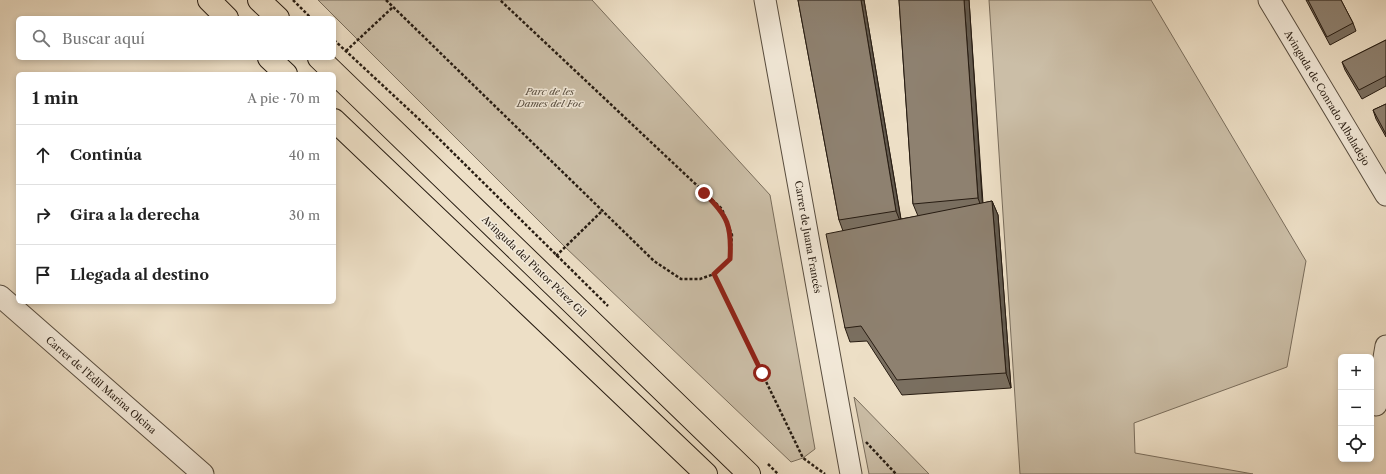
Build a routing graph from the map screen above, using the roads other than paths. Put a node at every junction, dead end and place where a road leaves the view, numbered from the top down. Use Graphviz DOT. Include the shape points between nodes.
graph roads {
  1 [pos="209,0"];
  2 [pos="259,0"];
  3 [pos="765,0"];
  4 [pos="1269,0"];
  5 [pos="226,16"];
  6 [pos="276,16"];
  7 [pos="271,60"];
  8 [pos="321,60"];
  9 [pos="284,72"];
  10 [pos="334,72"];
  11 [pos="336,74"];
  12 [pos="336,122"];
  13 [pos="1386,195"];
  14 [pos="0,296"];
  15 [pos="1386,346"];
  16 [pos="1376,405"];
  17 [pos="758,468"];
  18 [pos="203,474"];
  19 [pos="706,474"];
  20 [pos="851,474"];
  1 -- 5 [label="main road"];
  2 -- 6 [label="main road"];
  3 -- 20 [label="street, Carrer de Juana Francés"];
  4 -- 13 [label="street, Avinguda de Conrado Albaladejo"];
  7 -- 9 [label="main road"];
  8 -- 10 [label="main road, Avinguda del Pintor Pérez Gil"];
  11 -- 17 [label="main road, Avinguda del Pintor Pérez Gil"];
  12 -- 19 [label="main road"];
  14 -- 18 [label="street, Carrer de l'Edil Marina Olcina"];
  15 -- 16 [label="street"];
}
